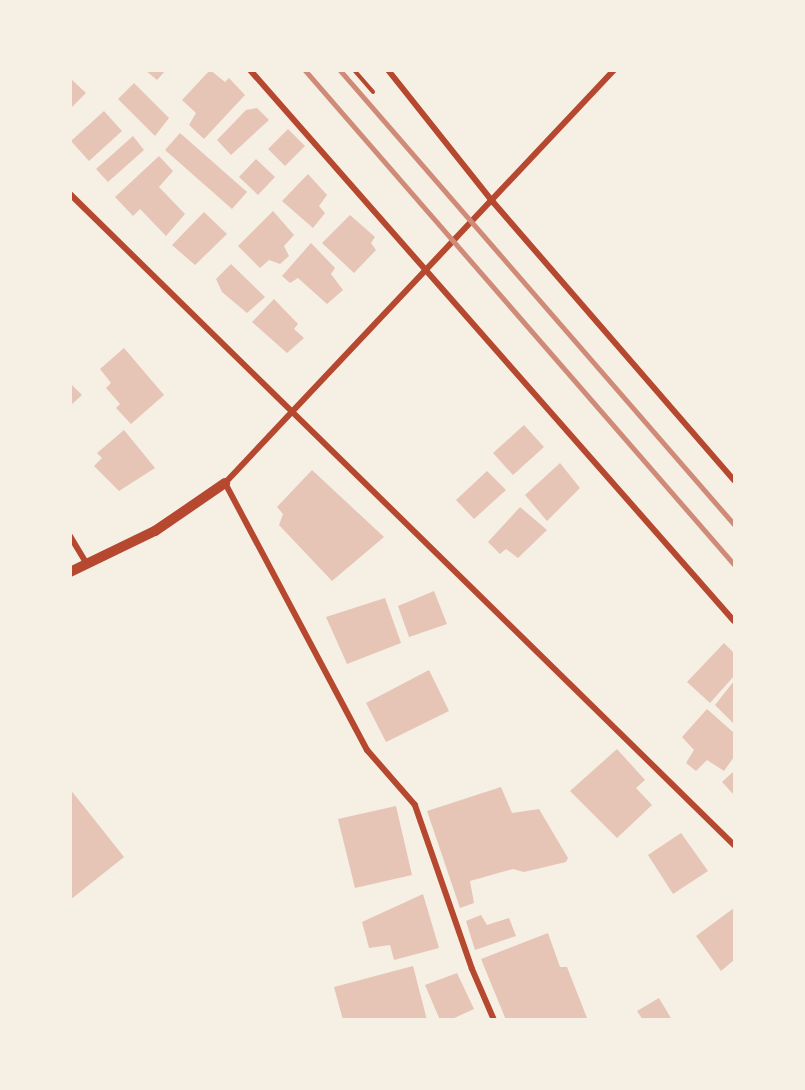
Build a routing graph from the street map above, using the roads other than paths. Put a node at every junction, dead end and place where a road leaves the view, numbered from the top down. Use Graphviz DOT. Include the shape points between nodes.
graph roads {
  1 [pos="250,70"];
  2 [pos="388,70"];
  3 [pos="614,70"];
  4 [pos="70,194"];
  5 [pos="493,202"];
  6 [pos="427,273"];
  7 [pos="291,414"];
  8 [pos="735,480"];
  9 [pos="225,483"];
  10 [pos="70,537"];
  11 [pos="88,565"];
  12 [pos="70,572"];
  13 [pos="735,621"];
  14 [pos="735,845"];
  15 [pos="494,1020"];
  1 -- 6 [label="street"];
  2 -- 5 [label="street"];
  3 -- 5 [label="street"];
  4 -- 7 [label="street"];
  5 -- 6 [label="street"];
  5 -- 8 [label="street"];
  6 -- 7 [label="street"];
  6 -- 13 [label="street"];
  7 -- 9 [label="street"];
  7 -- 14 [label="street"];
  9 -- 11 [label="street" via="155,531"];
  9 -- 15 [label="street" via="367,750 415,805 472,969"];
  10 -- 11 [label="street"];
  11 -- 12 [label="street"];
}
